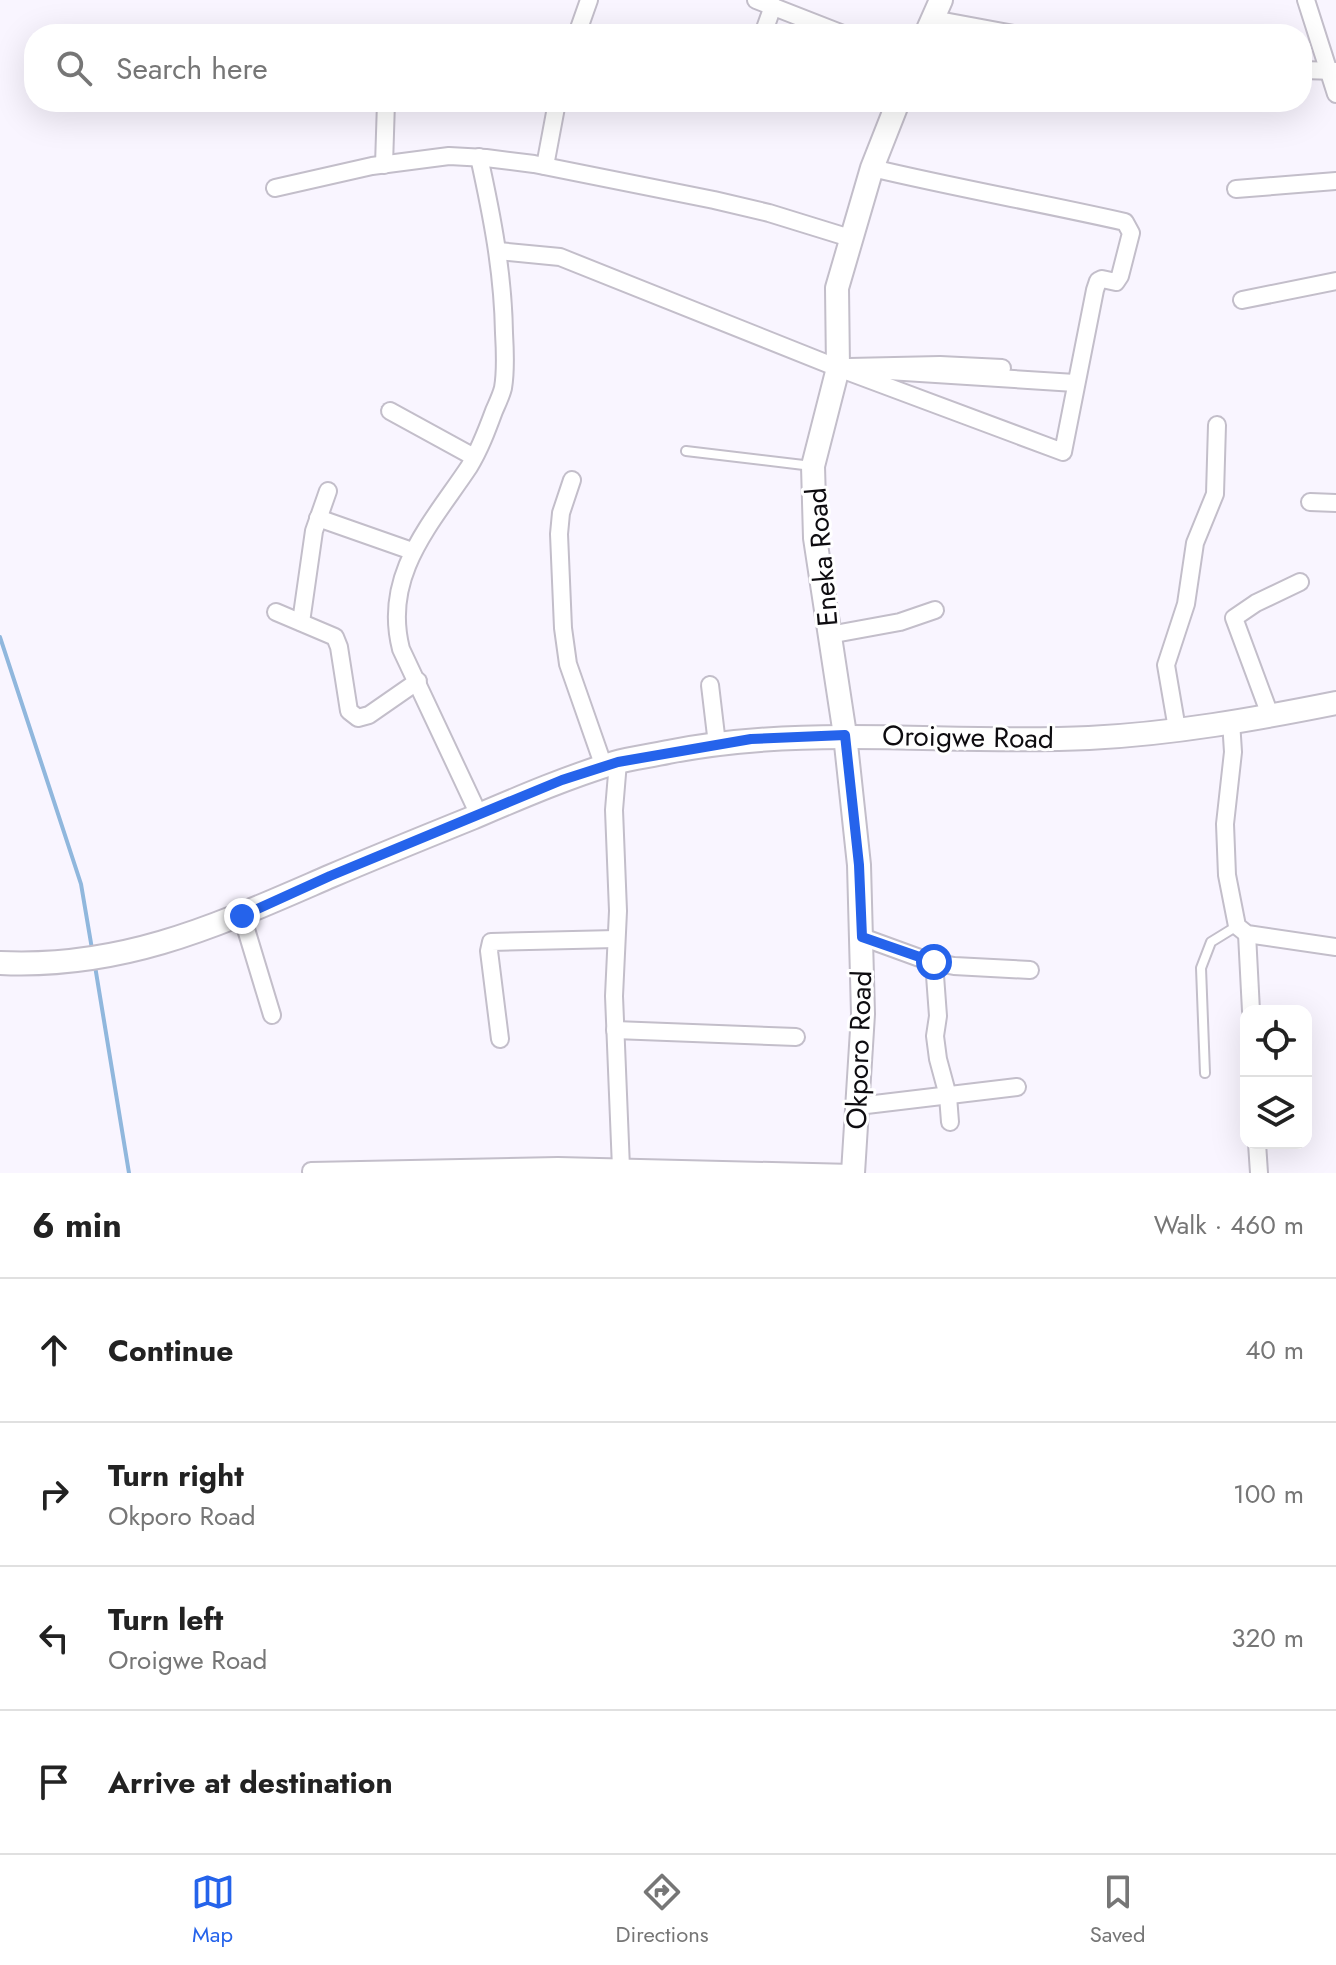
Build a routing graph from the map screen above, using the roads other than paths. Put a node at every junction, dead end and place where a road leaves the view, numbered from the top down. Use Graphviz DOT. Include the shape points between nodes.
graph roads {
  1 [pos="589,0"];
  2 [pos="756,0"];
  3 [pos="1306,0"];
  4 [pos="773,6"];
  5 [pos="933,18"];
  6 [pos="581,24"];
  7 [pos="767,24"];
  8 [pos="818,24"];
  9 [pos="963,24"];
  10 [pos="1312,70"];
  11 [pos="1333,71"];
  12 [pos="1336,94"];
  13 [pos="386,112"];
  14 [pos="555,112"];
  15 [pos="894,112"];
  16 [pos="479,157"];
  17 [pos="384,165"];
  18 [pos="545,166"];
  19 [pos="872,168"];
  20 [pos="1336,181"];
  21 [pos="275,188"];
  22 [pos="1236,189"];
  23 [pos="850,238"];
  24 [pos="498,251"];
  25 [pos="1336,281"];
  26 [pos="1242,300"];
  27 [pos="838,368"];
  28 [pos="1075,383"];
  29 [pos="390,411"];
  30 [pos="1217,425"];
  31 [pos="686,451"];
  32 [pos="474,457"];
  33 [pos="813,466"];
  34 [pos="572,480"];
  35 [pos="328,491"];
  36 [pos="1310,502"];
  37 [pos="1336,503"];
  38 [pos="318,518"];
  39 [pos="412,551"];
  40 [pos="1300,582"];
  41 [pos="935,610"];
  42 [pos="276,612"];
  43 [pos="301,622"];
  44 [pos="829,635"];
  45 [pos="418,681"];
  46 [pos="710,685"];
  47 [pos="1336,703"];
  48 [pos="1270,715"];
  49 [pos="1231,721"];
  50 [pos="1177,729"];
  51 [pos="845,735"];
  52 [pos="717,744"];
  53 [pos="611,764"];
  54 [pos="479,815"];
  55 [pos="242,916"];
  56 [pos="1242,930"];
  57 [pos="862,937"];
  58 [pos="616,939"];
  59 [pos="1336,947"];
  60 [pos="934,962"];
  61 [pos="0,963"];
  62 [pos="1030,970"];
  63 [pos="1250,1005"];
  64 [pos="272,1015"];
  65 [pos="615,1030"];
  66 [pos="796,1037"];
  67 [pos="500,1039"];
  68 [pos="1205,1073"];
  69 [pos="1017,1087"];
  70 [pos="948,1096"];
  71 [pos="858,1106"];
  72 [pos="950,1122"];
  73 [pos="1257,1149"];
  74 [pos="621,1168"];
  75 [pos="579,1170"];
  76 [pos="311,1171"];
  77 [pos="727,1172"];
  78 [pos="853,1173"];
  79 [pos="1259,1173"];
  1 -- 6 [label="street"];
  2 -- 4 [label="street"];
  3 -- 11 [label="street"];
  4 -- 7 [label="street"];
  4 -- 8 [label="street"];
  5 -- 9 [label="street"];
  10 -- 11 [label="street"];
  11 -- 12 [label="street"];
  13 -- 17 [label="street"];
  14 -- 18 [label="street"];
  15 -- 19 [label="street, Eneka Road"];
  16 -- 17 [label="street"];
  16 -- 18 [label="street"];
  16 -- 24 [label="street"];
  17 -- 21 [label="street"];
  18 -- 23 [label="street" via="742,206"];
  19 -- 23 [label="street, Eneka Road"];
  19 -- 28 [label="street" via="1125,222 1131,233 1120,276 1116,282 1098,281"];
  20 -- 22 [label="street"];
  23 -- 27 [label="street, Eneka Road" via="837,288"];
  24 -- 27 [label="street" via="560,257"];
  24 -- 32 [label="street" via="503,388"];
  25 -- 26 [label="street"];
  27 -- 27 [label="street" via="940,365 1002,368 987,368"];
  27 -- 28 [label="street"];
  27 -- 28 [label="street" via="1063,452"];
  27 -- 33 [label="street, Eneka Road"];
  29 -- 32 [label="street"];
  30 -- 50 [label="street" via="1215,494 1195,543 1186,604 1166,665"];
  31 -- 33 [label="lane"];
  32 -- 39 [label="street"];
  33 -- 44 [label="street, Eneka Road" via="815,538"];
  34 -- 53 [label="street" via="559,534 563,628 568,664"];
  35 -- 38 [label="street"];
  36 -- 37 [label="street"];
  38 -- 39 [label="street"];
  38 -- 43 [label="street"];
  39 -- 45 [label="street" via="397,604 397,633"];
  40 -- 48 [label="street" via="1234,618"];
  41 -- 44 [label="street"];
  42 -- 43 [label="street"];
  43 -- 45 [label="street" via="335,637 349,711 358,718"];
  44 -- 51 [label="street, Eneka Road"];
  45 -- 54 [label="street"];
  46 -- 52 [label="street"];
  47 -- 48 [label="street, Oroigwe Road"];
  48 -- 49 [label="street, Oroigwe Road"];
  49 -- 50 [label="street, Oroigwe Road"];
  49 -- 56 [label="street" via="1225,849"];
  50 -- 51 [label="street, Oroigwe Road" via="1089,738"];
  51 -- 52 [label="street, Oroigwe Road"];
  51 -- 57 [label="street, Okporo Road"];
  52 -- 53 [label="street, Oroigwe Road"];
  53 -- 54 [label="street, Oroigwe Road"];
  53 -- 58 [label="street"];
  54 -- 55 [label="street, Oroigwe Road"];
  55 -- 61 [label="street, Oroigwe Road" via="109,956"];
  55 -- 64 [label="street"];
  56 -- 59 [label="street"];
  56 -- 63 [label="street"];
  56 -- 68 [label="lane" via="1211,942 1201,968"];
  57 -- 60 [label="street"];
  57 -- 71 [label="street, Okporo Road"];
  58 -- 65 [label="street"];
  58 -- 67 [label="street" via="491,942"];
  60 -- 62 [label="street"];
  60 -- 70 [label="street" via="935,1036"];
  65 -- 66 [label="street"];
  65 -- 74 [label="street"];
  69 -- 70 [label="street"];
  70 -- 71 [label="street"];
  70 -- 72 [label="street"];
  71 -- 78 [label="street, Okporo Road"];
  73 -- 79 [label="street"];
  74 -- 75 [label="street"];
  74 -- 77 [label="street"];
  75 -- 76 [label="street"];
  77 -- 78 [label="street"];
}
